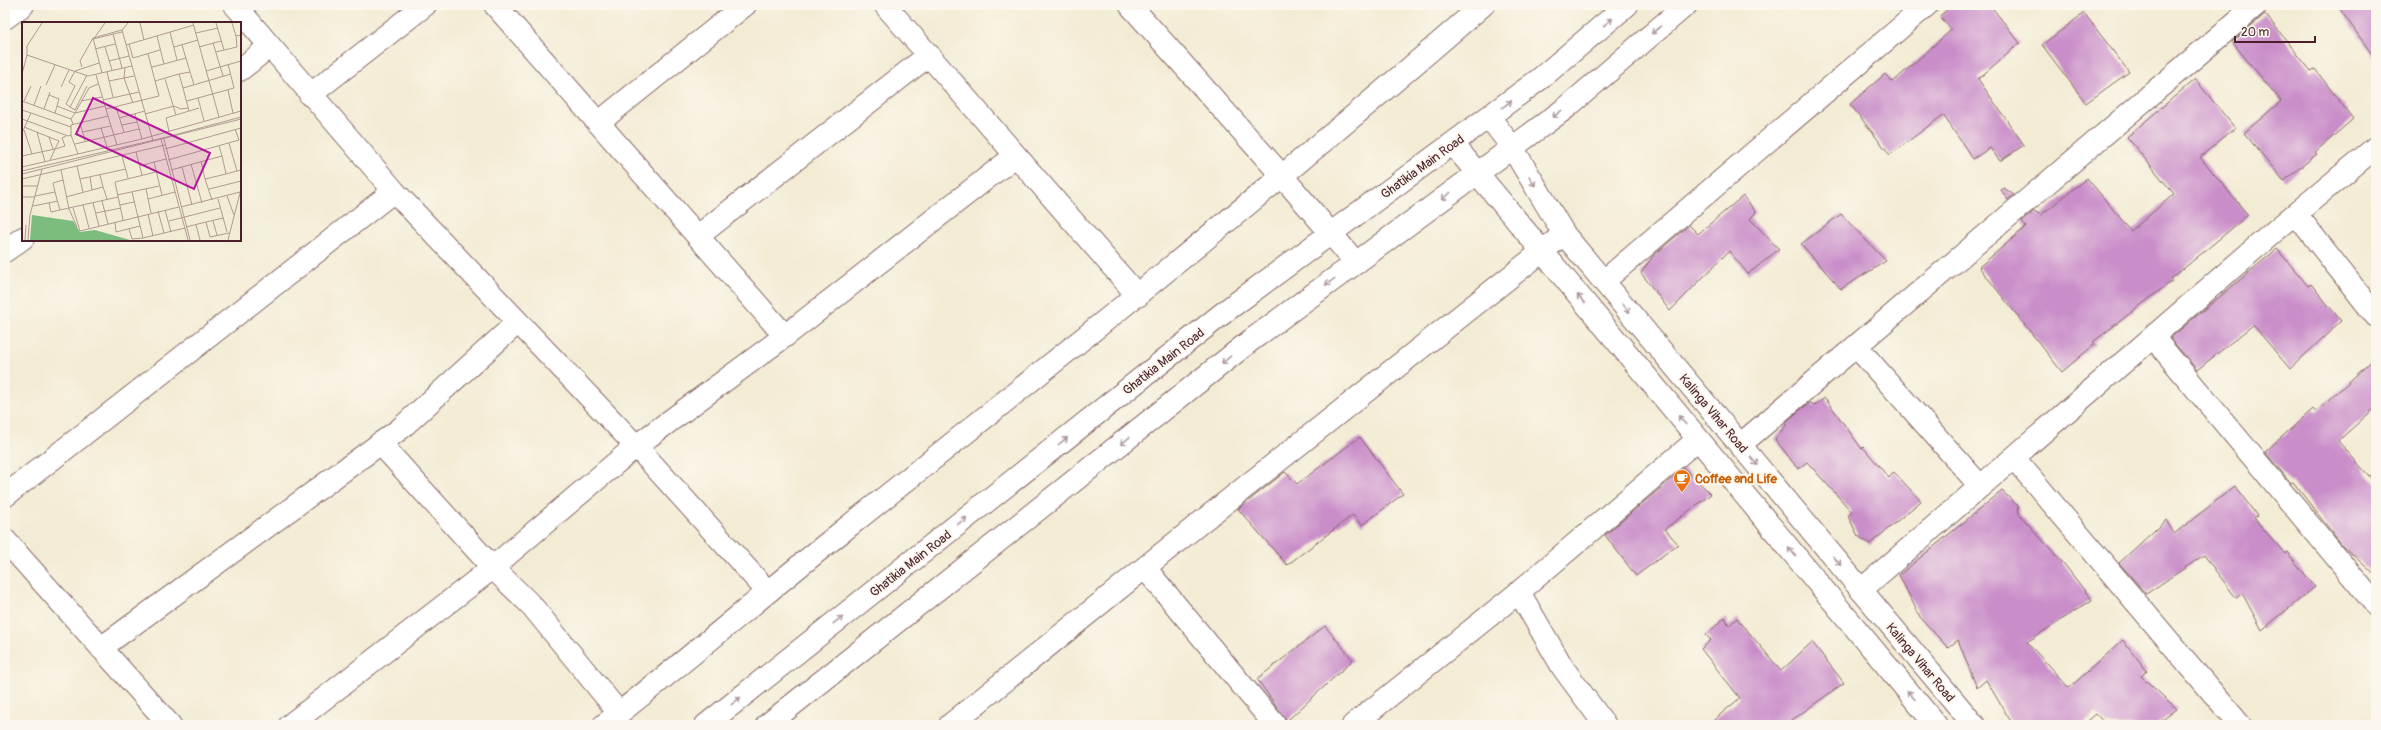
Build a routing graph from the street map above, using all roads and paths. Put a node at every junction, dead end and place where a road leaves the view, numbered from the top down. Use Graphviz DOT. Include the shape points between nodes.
graph roads {
  1 [pos="23,5"];
  2 [pos="235,5"];
  3 [pos="425,5"];
  4 [pos="495,5"];
  5 [pos="745,5"];
  6 [pos="885,5"];
  7 [pos="1130,5"];
  8 [pos="1483,5"];
  9 [pos="1627,5"];
  10 [pos="1686,5"];
  11 [pos="1927,5"];
  12 [pos="2256,5"];
  13 [pos="5,18"];
  14 [pos="270,46"];
  15 [pos="928,56"];
  16 [pos="241,69"];
  17 [pos="310,95"];
  18 [pos="1489,117"];
  19 [pos="598,123"];
  20 [pos="1453,144"];
  21 [pos="1512,147"];
  22 [pos="2376,147"];
  23 [pos="1015,156"];
  24 [pos="1478,173"];
  25 [pos="1283,177"];
  26 [pos="394,191"];
  27 [pos="2296,214"];
  28 [pos="1331,234"];
  29 [pos="1564,234"];
  30 [pos="698,236"];
  31 [pos="22,239"];
  32 [pos="5,251"];
  33 [pos="1542,252"];
  34 [pos="1356,263"];
  35 [pos="1604,281"];
  36 [pos="1138,296"];
  37 [pos="2376,316"];
  38 [pos="518,322"];
  39 [pos="785,336"];
  40 [pos="2153,337"];
  41 [pos="1856,346"];
  42 [pos="1698,439"];
  43 [pos="380,443"];
  44 [pos="1740,445"];
  45 [pos="636,446"];
  46 [pos="2014,458"];
  47 [pos="1981,486"];
  48 [pos="5,496"];
  49 [pos="5,540"];
  50 [pos="492,567"];
  51 [pos="1145,568"];
  52 [pos="1861,590"];
  53 [pos="767,592"];
  54 [pos="1519,592"];
  55 [pos="2376,605"];
  56 [pos="101,648"];
  57 [pos="612,719"];
  58 [pos="170,725"];
  59 [pos="290,725"];
  60 [pos="706,725"];
  61 [pos="767,725"];
  62 [pos="950,725"];
  63 [pos="1275,725"];
  64 [pos="1353,725"];
  65 [pos="1605,725"];
  66 [pos="1936,725"];
  67 [pos="1974,725"];
  68 [pos="2240,725"];
  1 -- 13 [label="street"];
  2 -- 14 [label="street"];
  3 -- 17 [label="street"];
  4 -- 19 [label="street"];
  5 -- 19 [label="street"];
  6 -- 15 [label="street"];
  7 -- 25 [label="street"];
  8 -- 25 [label="street"];
  18 -- 9 [label="street, Ghatikia Main Road, one-way" via="1541,78"];
  10 -- 21 [label="street, one-way" via="1566,108"];
  11 -- 35 [label="street"];
  12 -- 41 [label="street"];
  14 -- 16 [label="street"];
  14 -- 17 [label="street"];
  15 -- 23 [label="street"];
  15 -- 30 [label="street"];
  17 -- 26 [label="street"];
  18 -- 20 [label="street, Ghatikia Main Road"];
  18 -- 21 [label="street, Kalinga Vihar Road"];
  19 -- 30 [label="street"];
  20 -- 24 [label="street"];
  20 -- 28 [label="street, Ghatikia Main Road"];
  21 -- 24 [label="street"];
  21 -- 29 [label="street, Kalinga Vihar Road, one-way"];
  22 -- 27 [label="street"];
  23 -- 36 [label="street"];
  23 -- 39 [label="street"];
  24 -- 33 [label="street"];
  24 -- 34 [label="street, one-way"];
  25 -- 28 [label="street"];
  25 -- 36 [label="street"];
  26 -- 38 [label="street"];
  26 -- 48 [label="street"];
  27 -- 37 [label="street"];
  27 -- 40 [label="street"];
  28 -- 34 [label="street"];
  60 -- 28 [label="street, Ghatikia Main Road, one-way" via="1227,310"];
  29 -- 33 [label="street"];
  29 -- 35 [label="street, Kalinga Vihar Road"];
  30 -- 39 [label="street"];
  31 -- 32 [label="street"];
  42 -- 33 [label="street, one-way"];
  33 -- 51 [label="street"];
  34 -- 61 [label="street, one-way" via="1250,341"];
  35 -- 44 [label="street, Kalinga Vihar Road, one-way"];
  36 -- 53 [label="street"];
  38 -- 43 [label="street" via="400,429"];
  38 -- 45 [label="street"];
  39 -- 45 [label="street"];
  40 -- 46 [label="street"];
  40 -- 55 [label="street"];
  41 -- 44 [label="street"];
  41 -- 47 [label="street"];
  42 -- 54 [label="street"];
  66 -- 42 [label="street, one-way"];
  43 -- 50 [label="street"];
  43 -- 56 [label="street"];
  44 -- 52 [label="street, Kalinga Vihar Road, one-way"];
  45 -- 50 [label="street"];
  45 -- 53 [label="street"];
  46 -- 47 [label="street"];
  46 -- 68 [label="street"];
  47 -- 52 [label="street"];
  49 -- 56 [label="street"];
  50 -- 57 [label="street" via="532,606"];
  50 -- 59 [label="street"];
  51 -- 62 [label="street"];
  51 -- 63 [label="street"];
  52 -- 67 [label="street, Kalinga Vihar Road"];
  53 -- 57 [label="street"];
  54 -- 64 [label="street"];
  54 -- 65 [label="street" via="1563,668"];
  56 -- 58 [label="street"];
}
